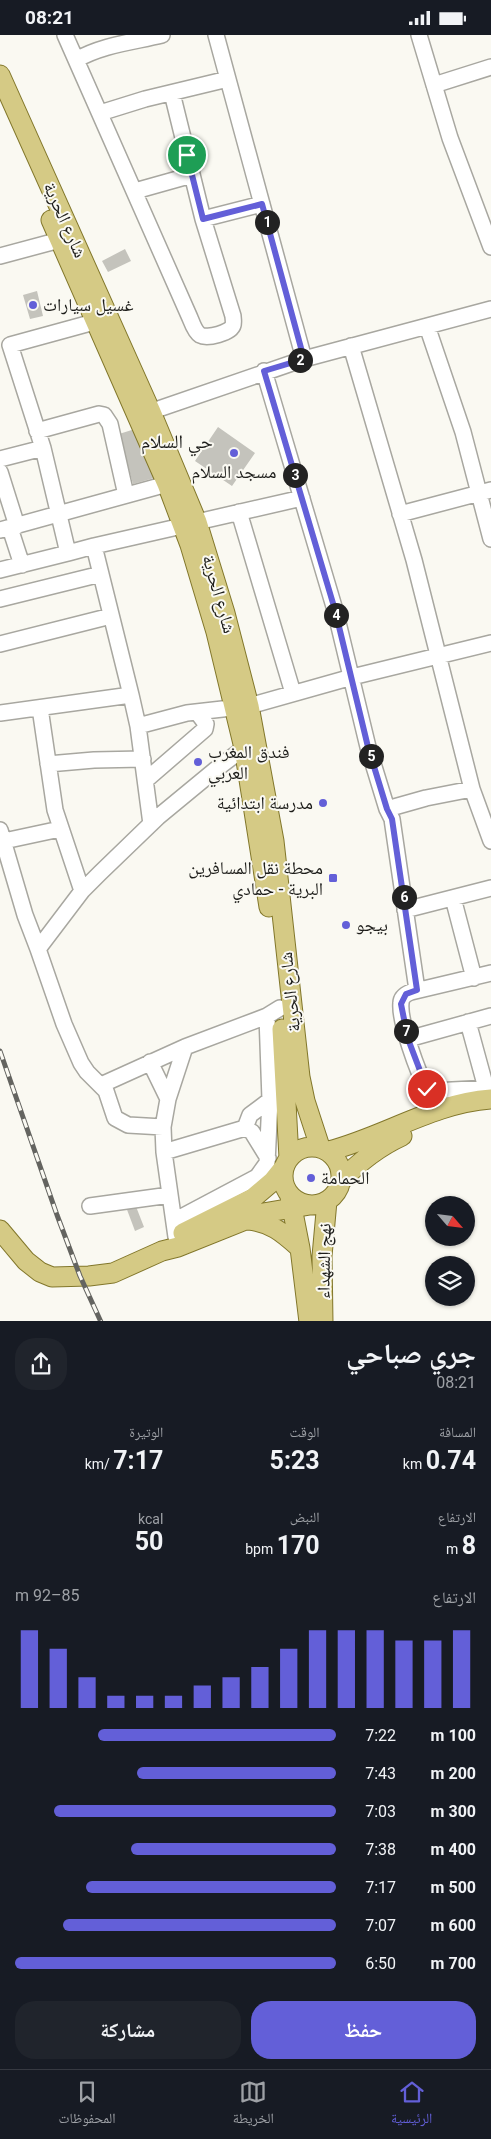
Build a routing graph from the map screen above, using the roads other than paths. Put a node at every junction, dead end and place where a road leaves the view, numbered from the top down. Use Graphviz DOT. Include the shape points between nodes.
graph roads {
  1 [pos="65,35"];
  2 [pos="162,35"];
  3 [pos="216,35"];
  4 [pos="420,35"];
  5 [pos="111,40"];
  6 [pos="76,60"];
  7 [pos="491,67"];
  8 [pos="0,75"];
  9 [pos="228,79"];
  10 [pos="434,85"];
  11 [pos="172,93"];
  12 [pos="0,107"];
  13 [pos="100,113"];
  14 [pos="192,175"];
  15 [pos="134,191"];
  16 [pos="262,204"];
  17 [pos="203,219"];
  18 [pos="66,238"];
  19 [pos="491,247"];
  20 [pos="0,256"];
  21 [pos="491,309"];
  22 [pos="94,322"];
  23 [pos="427,326"];
  24 [pos="5,346"];
  25 [pos="351,347"];
  26 [pos="304,359"];
  27 [pos="264,371"];
  28 [pos="144,414"];
  29 [pos="37,431"];
  30 [pos="43,448"];
  31 [pos="0,459"];
  32 [pos="0,472"];
  33 [pos="167,485"];
  34 [pos="485,491"];
  35 [pos="126,495"];
  36 [pos="302,498"];
  37 [pos="239,512"];
  38 [pos="60,514"];
  39 [pos="400,514"];
  40 [pos="190,524"];
  41 [pos="9,528"];
  42 [pos="491,539"];
  43 [pos="94,546"];
  44 [pos="68,553"];
  45 [pos="22,565"];
  46 [pos="0,571"];
  47 [pos="101,574"];
  48 [pos="0,599"];
  49 [pos="111,616"];
  50 [pos="491,643"];
  51 [pos="0,645"];
  52 [pos="438,656"];
  53 [pos="352,677"];
  54 [pos="293,693"];
  55 [pos="130,695"];
  56 [pos="241,707"];
  57 [pos="40,708"];
  58 [pos="196,712"];
  59 [pos="0,713"];
  60 [pos="138,726"];
  61 [pos="244,748"];
  62 [pos="143,759"];
  63 [pos="48,765"];
  64 [pos="146,780"];
  65 [pos="472,789"];
  66 [pos="387,809"];
  67 [pos="151,823"];
  68 [pos="60,829"];
  69 [pos="2,836"];
  70 [pos="491,841"];
  71 [pos="491,888"];
  72 [pos="82,891"];
  73 [pos="453,898"];
  74 [pos="405,910"];
  75 [pos="38,949"];
  76 [pos="491,973"];
  77 [pos="474,978"];
  78 [pos="417,990"];
  79 [pos="274,1012"];
  80 [pos="491,1016"];
  81 [pos="468,1022"];
  82 [pos="408,1039"];
  83 [pos="185,1047"];
  84 [pos="150,1062"];
  85 [pos="101,1085"];
  86 [pos="489,1092"];
  87 [pos="168,1099"];
  88 [pos="270,1100"];
  89 [pos="491,1110"];
  90 [pos="162,1127"];
  91 [pos="245,1128"];
  92 [pos="324,1149"];
  93 [pos="164,1152"];
  94 [pos="281,1161"];
  95 [pos="341,1181"];
  96 [pos="170,1195"];
  97 [pos="305,1203"];
  98 [pos="90,1206"];
  99 [pos="242,1220"];
  100 [pos="175,1229"];
  101 [pos="0,1230"];
  102 [pos="300,1248"];
  103 [pos="162,1251"];
  104 [pos="309,1321"];
  105 [pos="323,1321"];
  1 -- 6 [label="street"];
  2 -- 5 [label="street"];
  3 -- 9 [label="street"];
  4 -- 10 [label="street"];
  5 -- 6 [label="street"];
  6 -- 13 [label="street"];
  7 -- 10 [label="street"];
  8 -- 18 [label="main road, شارع الحرية"];
  9 -- 11 [label="street"];
  9 -- 16 [label="street"];
  10 -- 19 [label="street" via="450,139"];
  11 -- 13 [label="street"];
  11 -- 14 [label="street"];
  12 -- 18 [label="main road, شارع الحرية"];
  13 -- 15 [label="street"];
  14 -- 15 [label="street"];
  14 -- 17 [label="street"];
  15 -- 17 [label="street" via="197,333 203,336 223,333 234,324"];
  16 -- 17 [label="street"];
  16 -- 26 [label="street"];
  18 -- 20 [label="street"];
  18 -- 22 [label="main road, شارع الحرية"];
  18 -- 28 [label="main road, شارع الحرية"];
  21 -- 23 [label="street"];
  22 -- 24 [label="street"];
  22 -- 28 [label="main road, شارع الحرية"];
  23 -- 25 [label="street"];
  23 -- 34 [label="street"];
  24 -- 29 [label="street"];
  25 -- 26 [label="street"];
  25 -- 39 [label="street"];
  26 -- 27 [label="street"];
  27 -- 28 [label="street"];
  27 -- 36 [label="street"];
  28 -- 33 [label="main road, شارع الحرية"];
  28 -- 40 [label="main road, شارع الحرية"];
  29 -- 30 [label="street"];
  29 -- 35 [label="street" via="104,415 110,424"];
  30 -- 31 [label="street"];
  30 -- 38 [label="street"];
  32 -- 41 [label="street"];
  33 -- 35 [label="street"];
  33 -- 40 [label="main road, شارع الحرية"];
  34 -- 39 [label="street"];
  34 -- 42 [label="street"];
  35 -- 38 [label="street"];
  36 -- 37 [label="street"];
  36 -- 53 [label="street"];
  37 -- 40 [label="street"];
  37 -- 54 [label="street"];
  38 -- 41 [label="street"];
  38 -- 44 [label="street"];
  39 -- 52 [label="street"];
  40 -- 43 [label="street"];
  40 -- 56 [label="main road, شارع الحرية" via="230,631"];
  41 -- 45 [label="street"];
  43 -- 44 [label="street"];
  43 -- 47 [label="street"];
  44 -- 45 [label="street"];
  45 -- 46 [label="street"];
  47 -- 48 [label="street"];
  47 -- 49 [label="street"];
  49 -- 51 [label="street"];
  49 -- 55 [label="street"];
  50 -- 52 [label="street"];
  52 -- 53 [label="street"];
  52 -- 65 [label="street"];
  53 -- 54 [label="street"];
  53 -- 66 [label="street"];
  54 -- 56 [label="street"];
  55 -- 57 [label="street"];
  55 -- 60 [label="street"];
  56 -- 58 [label="street"];
  56 -- 61 [label="main road, شارع الحرية"];
  56 -- 92 [label="main road, شارع الحرية" via="274,841 300,1077 307,1110"];
  57 -- 59 [label="street"];
  57 -- 63 [label="street"];
  58 -- 60 [label="street"];
  58 -- 64 [label="street" via="206,724 205,729"];
  60 -- 62 [label="street"];
  61 -- 67 [label="street"];
  61 -- 79 [label="main road, شارع الحرية" via="269,909"];
  62 -- 63 [label="street"];
  62 -- 64 [label="street"];
  63 -- 68 [label="street"];
  64 -- 67 [label="street"];
  65 -- 66 [label="street"];
  65 -- 70 [label="street"];
  66 -- 74 [label="street" via="397,840"];
  67 -- 72 [label="street"];
  68 -- 69 [label="street"];
  68 -- 72 [label="street"];
  69 -- 75 [label="street"];
  71 -- 73 [label="street"];
  72 -- 75 [label="street"];
  73 -- 74 [label="street"];
  73 -- 77 [label="street"];
  74 -- 78 [label="street"];
  75 -- 85 [label="street" via="81,1063"];
  76 -- 77 [label="street"];
  77 -- 78 [label="street"];
  78 -- 82 [label="street" via="406,994 401,1004"];
  79 -- 83 [label="street"];
  79 -- 88 [label="street"];
  79 -- 94 [label="main road, شارع الحرية"];
  80 -- 81 [label="street"];
  81 -- 82 [label="street"];
  81 -- 86 [label="street"];
  82 -- 86 [label="street" via="424,1084 430,1091"];
  83 -- 84 [label="street"];
  83 -- 87 [label="street"];
  84 -- 85 [label="street"];
  84 -- 87 [label="street"];
  85 -- 90 [label="street" via="115,1118 120,1122"];
  86 -- 92 [label="main road" via="355,1144"];
  87 -- 90 [label="street"];
  88 -- 91 [label="street" via="250,1115"];
  88 -- 94 [label="street"];
  89 -- 95 [label="main road" via="453,1116 384,1144"];
  90 -- 93 [label="street"];
  91 -- 93 [label="street"];
  91 -- 94 [label="street"];
  92 -- 94 [label="main road" via="303,1148"];
  92 -- 95 [label="main road" via="340,1165"];
  93 -- 96 [label="street"];
  94 -- 97 [label="main road" via="284,1181"];
  94 -- 100 [label="main road" via="273,1181 253,1197"];
  95 -- 97 [label="main road" via="335,1195"];
  96 -- 98 [label="street"];
  96 -- 100 [label="street"];
  97 -- 99 [label="main road"];
  97 -- 102 [label="main road, نهج الشهداء"];
  97 -- 105 [label="main road, نهج الشهداء" via="322,1256"];
  99 -- 102 [label="main road" via="273,1225"];
  99 -- 103 [label="main road"];
  100 -- 103 [label="main road"];
  101 -- 103 [label="main road" via="26,1261 52,1277 112,1273"];
  102 -- 104 [label="main road, نهج الشهداء"];
}
